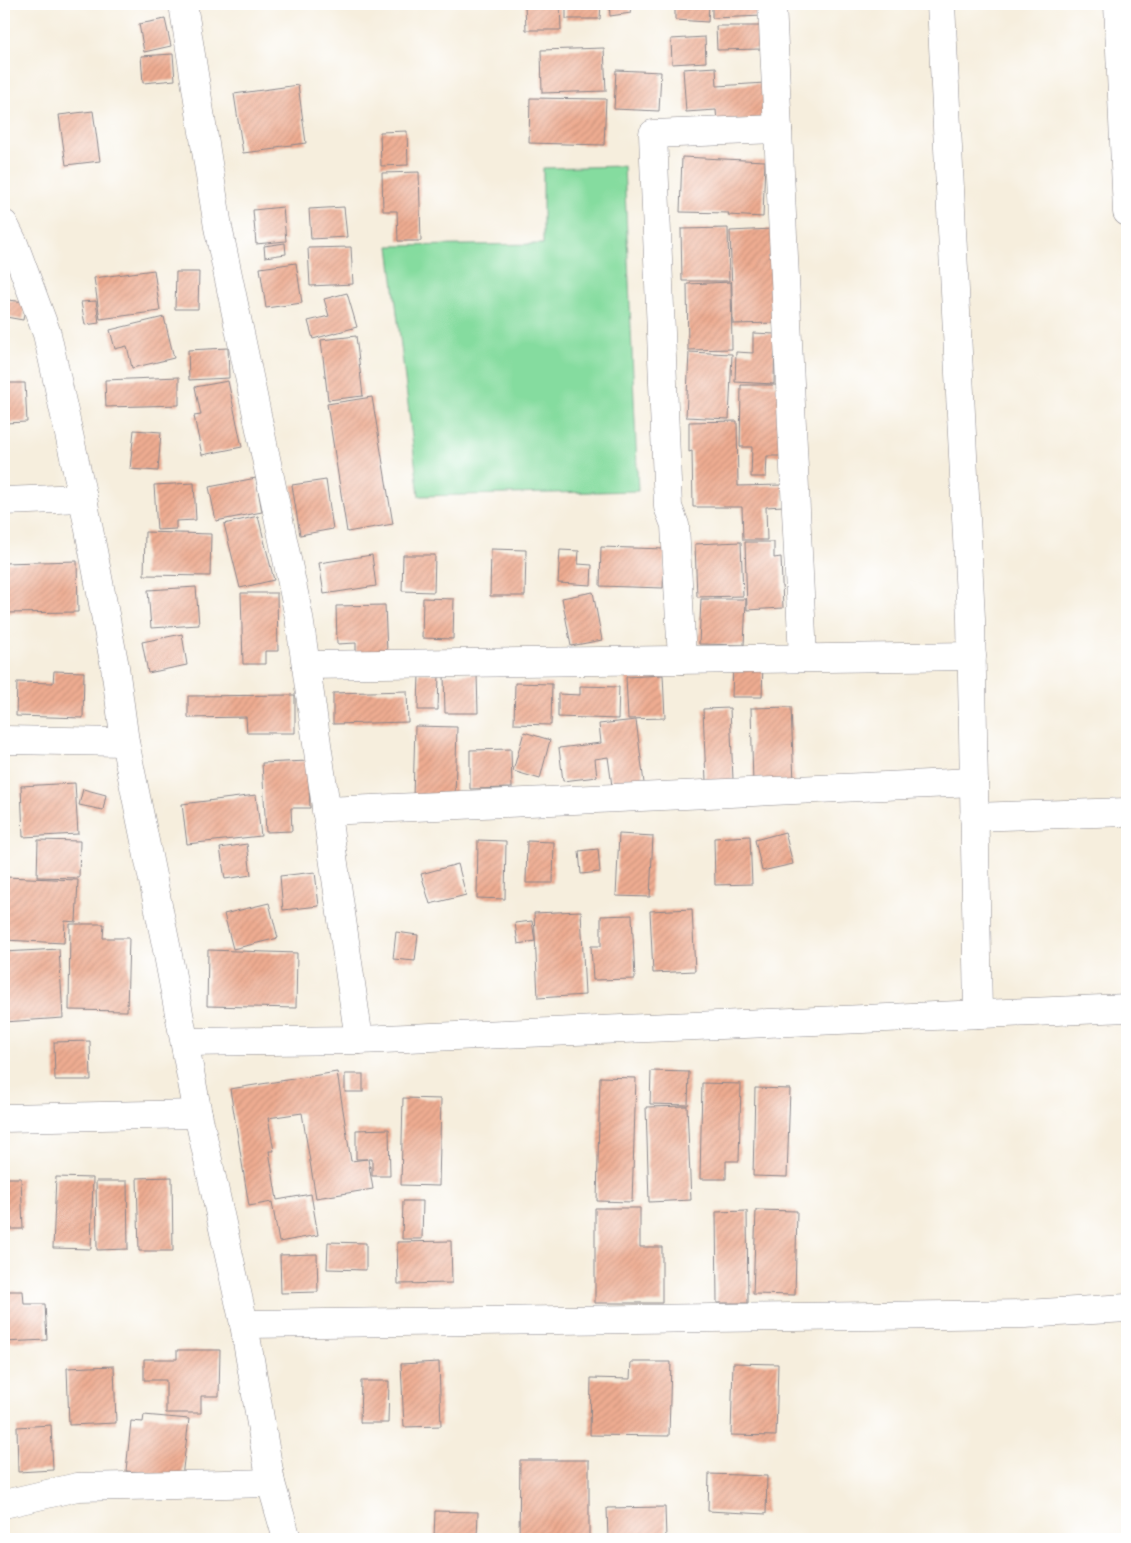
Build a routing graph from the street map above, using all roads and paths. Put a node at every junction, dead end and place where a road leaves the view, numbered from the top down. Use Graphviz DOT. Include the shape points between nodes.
graph roads {
  1 [pos="183,4"];
  2 [pos="772,4"];
  3 [pos="941,4"];
  4 [pos="1118,4"];
  5 [pos="1123,39"];
  6 [pos="778,129"];
  7 [pos="1127,212"];
  8 [pos="4,224"];
  9 [pos="83,498"];
  10 [pos="4,501"];
  11 [pos="972,656"];
  12 [pos="803,658"];
  13 [pos="682,660"];
  14 [pos="306,665"];
  15 [pos="4,740"];
  16 [pos="125,742"];
  17 [pos="974,782"];
  18 [pos="326,812"];
  19 [pos="1127,812"];
  20 [pos="974,817"];
  21 [pos="1127,1008"];
  22 [pos="978,1014"];
  23 [pos="359,1040"];
  24 [pos="185,1042"];
  25 [pos="198,1114"];
  26 [pos="4,1118"];
  27 [pos="1127,1308"];
  28 [pos="244,1324"];
  29 [pos="271,1483"];
  30 [pos="4,1504"];
  31 [pos="287,1539"];
  1 -- 14 [label="street" via="218,227 299,617"];
  2 -- 6 [label="street"];
  3 -- 11 [label="street"];
  4 -- 5 [label="street"];
  5 -- 7 [label="street"];
  6 -- 12 [label="street"];
  6 -- 13 [label="street" via="653,134 668,507 675,525"];
  8 -- 9 [label="street" via="47,334"];
  9 -- 10 [label="street"];
  9 -- 16 [label="street" via="115,667"];
  11 -- 12 [label="street"];
  11 -- 17 [label="street"];
  12 -- 13 [label="street"];
  13 -- 14 [label="street"];
  14 -- 18 [label="street"];
  15 -- 16 [label="street"];
  16 -- 24 [label="street"];
  17 -- 18 [label="street"];
  17 -- 20 [label="street"];
  18 -- 23 [label="street"];
  19 -- 20 [label="street"];
  20 -- 22 [label="street"];
  21 -- 22 [label="street"];
  22 -- 23 [label="street"];
  23 -- 24 [label="street"];
  24 -- 25 [label="street"];
  25 -- 26 [label="street"];
  25 -- 28 [label="street"];
  27 -- 28 [label="street" via="1025,1314"];
  28 -- 29 [label="street"];
  29 -- 30 [label="street" via="77,1487"];
  29 -- 31 [label="street"];
}
